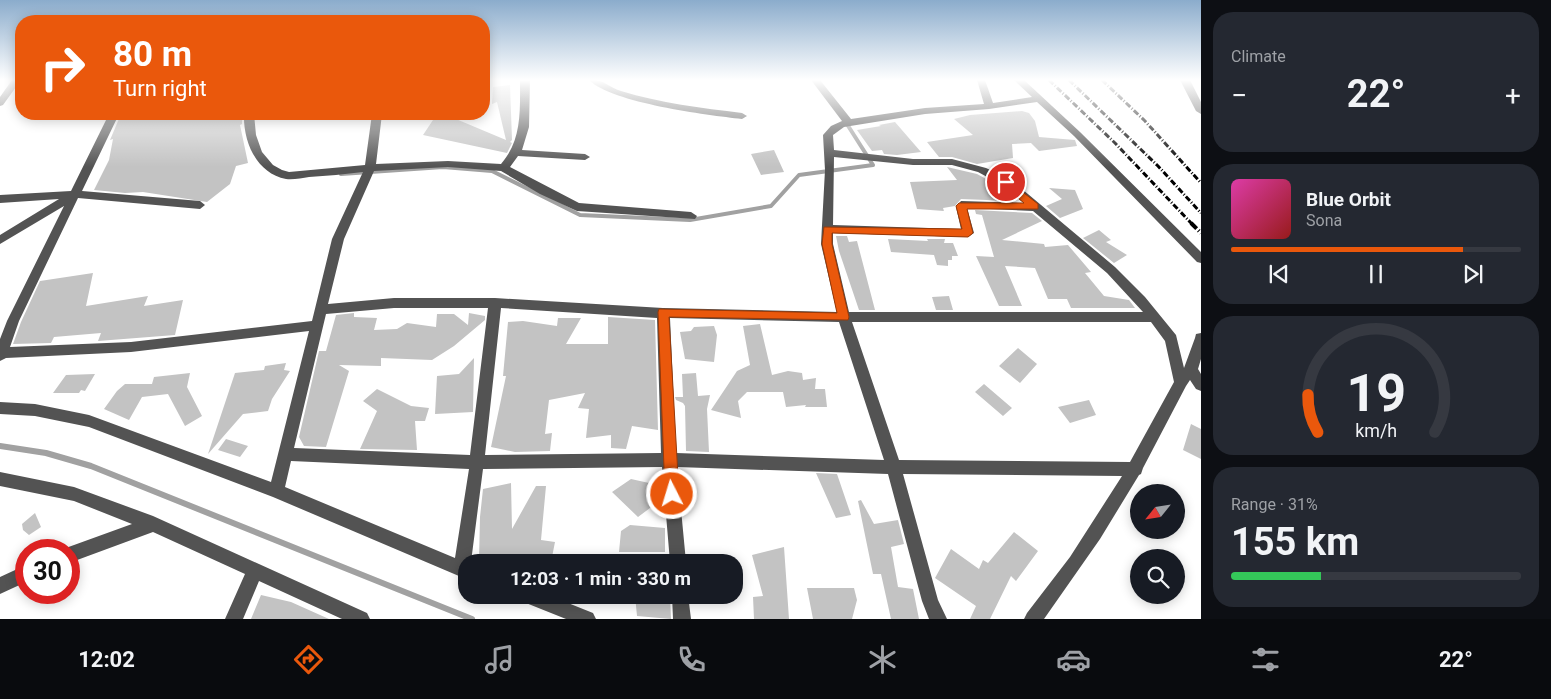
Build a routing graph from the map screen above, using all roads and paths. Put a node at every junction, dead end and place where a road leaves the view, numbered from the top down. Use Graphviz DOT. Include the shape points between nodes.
graph roads {
  1 [pos="524,109"];
  2 [pos="691,109"];
  3 [pos="838,109"];
  4 [pos="952,109"];
  5 [pos="1050,109"];
  6 [pos="742,116"];
  7 [pos="111,120"];
  8 [pos="249,120"];
  9 [pos="376,120"];
  10 [pos="849,123"];
  11 [pos="518,153"];
  12 [pos="829,153"];
  13 [pos="585,157"];
  14 [pos="370,168"];
  15 [pos="504,168"];
  16 [pos="75,194"];
  17 [pos="0,199"];
  18 [pos="200,205"];
  19 [pos="1035,207"];
  20 [pos="691,216"];
  21 [pos="827,229"];
  22 [pos="0,240"];
  23 [pos="1201,259"];
  24 [pos="495,304"];
  25 [pos="320,310"];
  26 [pos="663,312"];
  27 [pos="844,317"];
  28 [pos="1155,317"];
  29 [pos="317,325"];
  30 [pos="1201,338"];
  31 [pos="0,354"];
  32 [pos="1186,376"];
  33 [pos="1201,385"];
  34 [pos="0,408"];
  35 [pos="285,454"];
  36 [pos="669,460"];
  37 [pos="477,462"];
  38 [pos="894,467"];
  39 [pos="1136,469"];
  40 [pos="0,479"];
  41 [pos="276,491"];
  42 [pos="153,524"];
  43 [pos="80,551"];
  44 [pos="466,554"];
  45 [pos="677,554"];
  46 [pos="458,567"];
  47 [pos="255,570"];
  48 [pos="15,578"];
  49 [pos="0,586"];
  50 [pos="550,604"];
  51 [pos="681,604"];
  52 [pos="234,619"];
  53 [pos="361,619"];
  54 [pos="587,619"];
  55 [pos="682,619"];
  56 [pos="938,619"];
  57 [pos="1034,619"];
  1 -- 11 [label="street" via="524,132"];
  2 -- 6 [label="street"];
  3 -- 10 [label="street"];
  4 -- 10 [label="street"];
  5 -- 23 [label="street"];
  7 -- 16 [label="street"];
  8 -- 14 [label="street" via="258,156 278,173 288,176"];
  9 -- 14 [label="street"];
  10 -- 12 [label="street" via="841,124 828,135"];
  11 -- 13 [label="street"];
  11 -- 15 [label="street"];
  12 -- 19 [label="street" via="904,161 952,162 982,170 1006,182"];
  12 -- 21 [label="street"];
  14 -- 15 [label="street" via="448,164"];
  14 -- 25 [label="street" via="338,239"];
  15 -- 20 [label="street" via="577,207"];
  16 -- 17 [label="street"];
  16 -- 18 [label="street"];
  16 -- 22 [label="street"];
  16 -- 31 [label="street"];
  19 -- 21 [label="street" via="963,205 968,233"];
  19 -- 28 [label="street" via="1111,270"];
  21 -- 27 [label="street" via="827,244"];
  24 -- 25 [label="street" via="394,304"];
  24 -- 26 [label="street"];
  24 -- 37 [label="street"];
  25 -- 29 [label="street"];
  26 -- 27 [label="street"];
  26 -- 36 [label="street"];
  27 -- 28 [label="street"];
  27 -- 38 [label="street"];
  28 -- 32 [label="street" via="1171,339"];
  29 -- 31 [label="street" via="131,347"];
  29 -- 35 [label="street"];
  30 -- 32 [label="street"];
  32 -- 33 [label="street"];
  32 -- 39 [label="street"];
  34 -- 41 [label="street" via="35,410 89,421"];
  35 -- 37 [label="street"];
  35 -- 41 [label="street"];
  36 -- 37 [label="street"];
  36 -- 38 [label="street"];
  36 -- 45 [label="street"];
  37 -- 44 [label="street"];
  38 -- 39 [label="street"];
  38 -- 56 [label="street" via="930,601"];
  39 -- 57 [label="street" via="1090,544"];
  40 -- 42 [label="street" via="74,494"];
  41 -- 46 [label="street"];
  42 -- 43 [label="street"];
  42 -- 47 [label="street"];
  47 -- 52 [label="street"];
  47 -- 53 [label="street"];
  48 -- 49 [label="street"];
  50 -- 54 [label="street"];
  51 -- 55 [label="street"];
}
